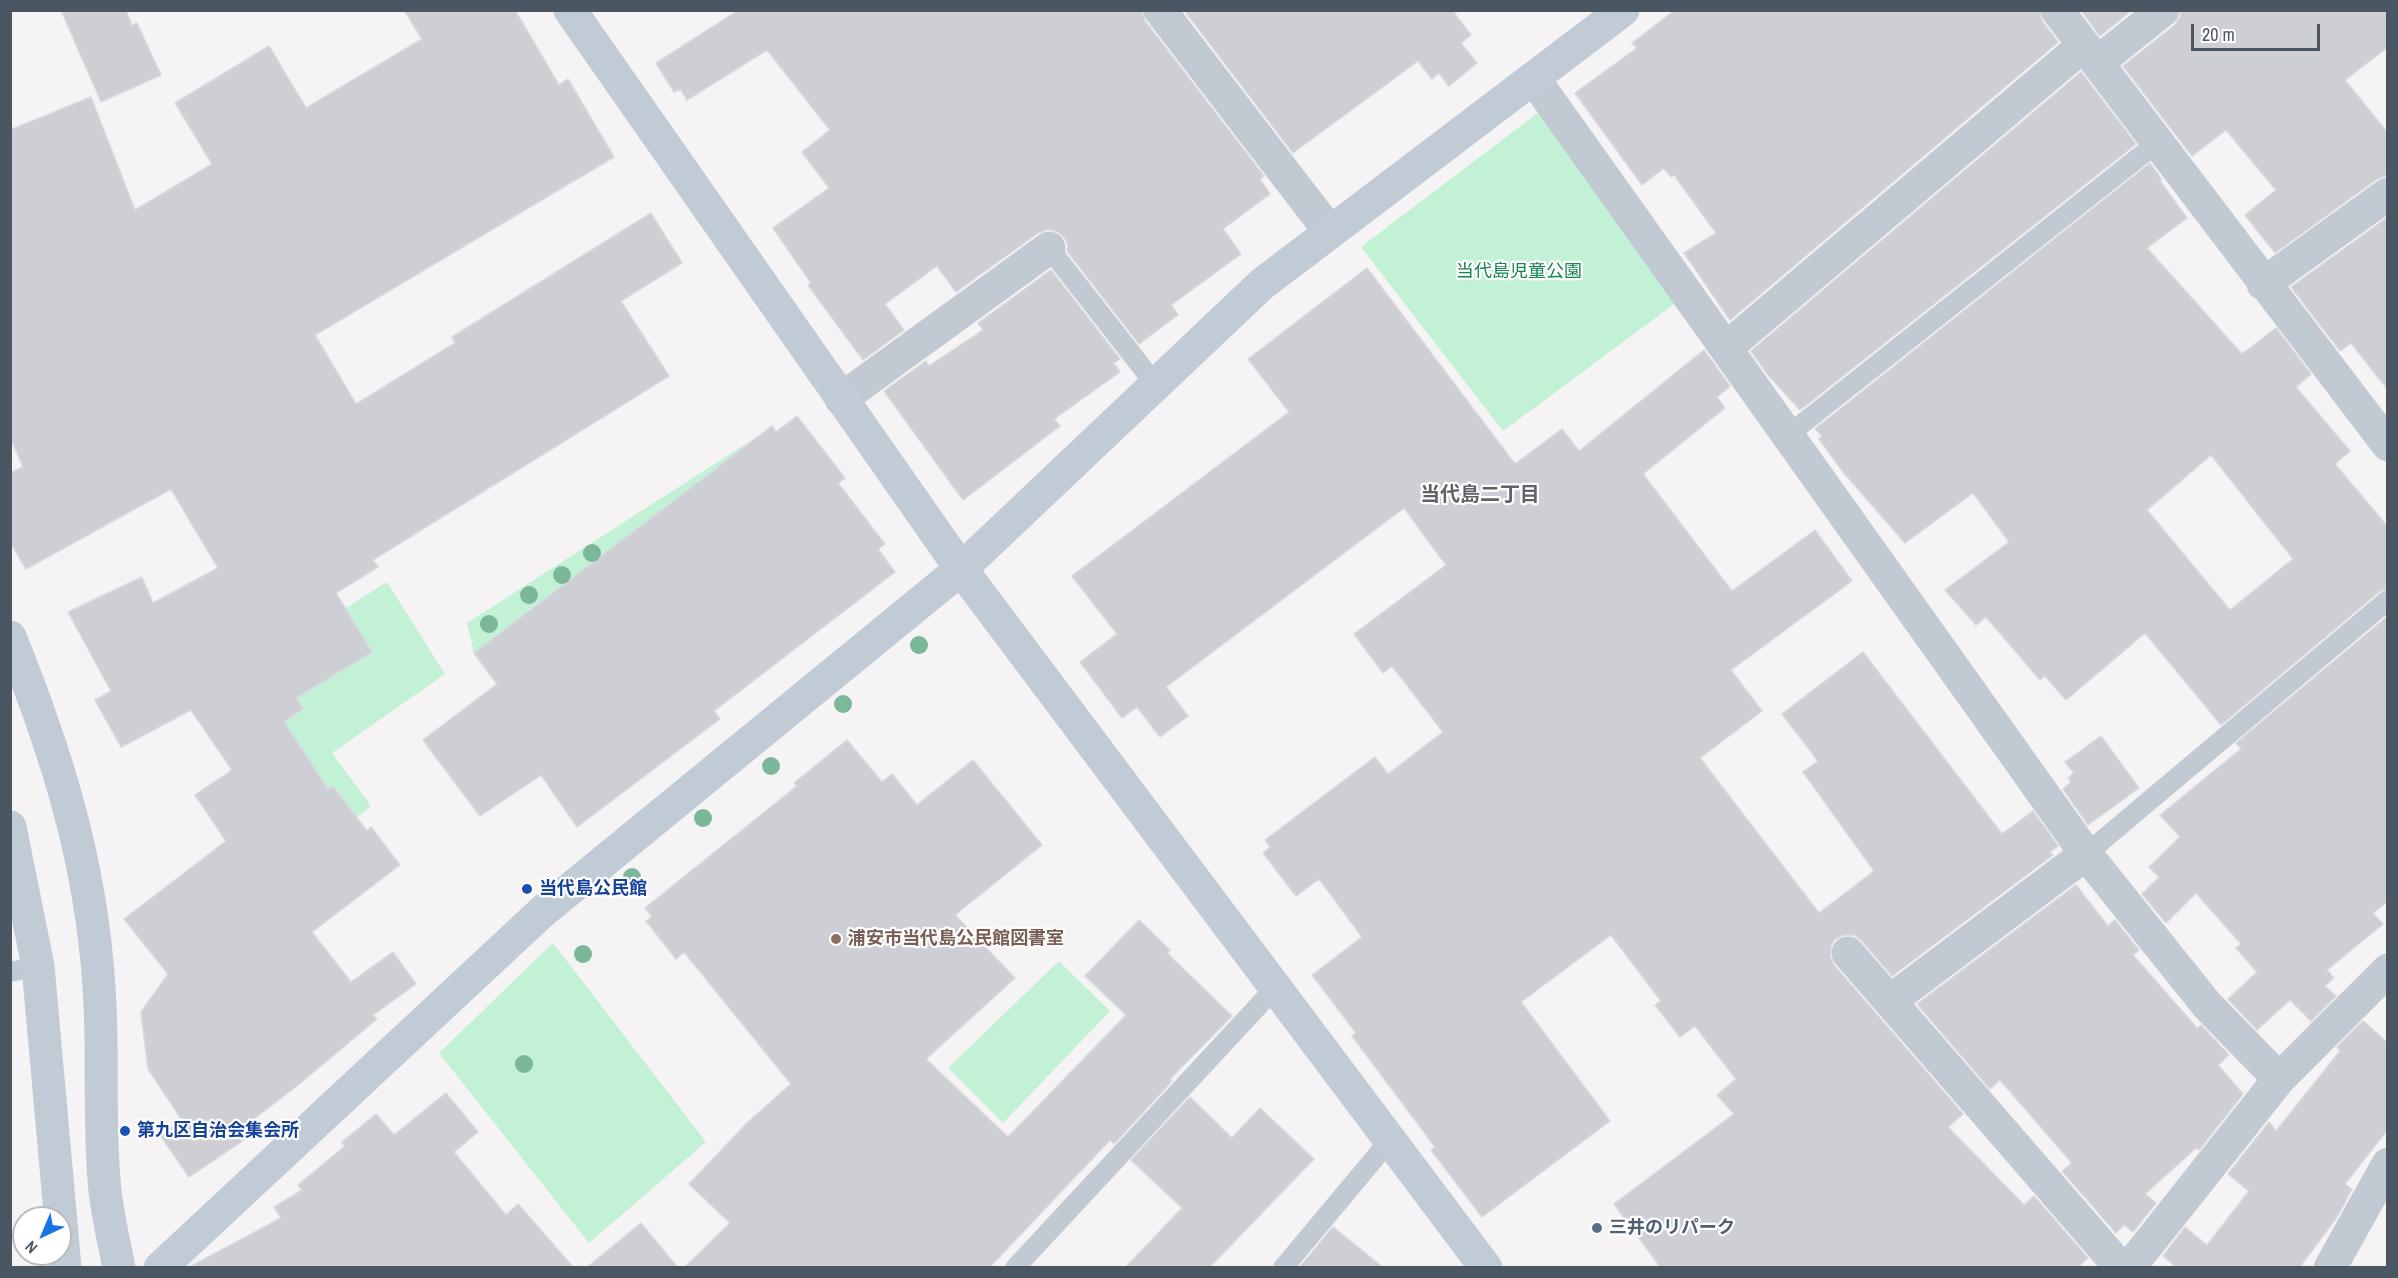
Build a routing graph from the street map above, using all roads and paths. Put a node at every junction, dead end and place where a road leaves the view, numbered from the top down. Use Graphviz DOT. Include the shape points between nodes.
graph roads {
  1 [pos="570,10"];
  2 [pos="1160,10"];
  3 [pos="1623,10"];
  4 [pos="2057,10"];
  5 [pos="2163,10"];
  6 [pos="2091,53"];
  7 [pos="1534,79"];
  8 [pos="2158,142"];
  9 [pos="2388,194"];
  10 [pos="1330,232"];
  11 [pos="1049,248"];
  12 [pos="2263,284"];
  13 [pos="1726,348"];
  14 [pos="1155,384"];
  15 [pos="842,399"];
  16 [pos="2384,433"];
  17 [pos="1788,435"];
  18 [pos="961,569"];
  19 [pos="2388,600"];
  20 [pos="10,637"];
  21 [pos="10,827"];
  22 [pos="2086,854"];
  23 [pos="1848,953"];
  24 [pos="24,969"];
  25 [pos="2388,970"];
  26 [pos="1275,988"];
  27 [pos="1890,1001"];
  28 [pos="2279,1079"];
  29 [pos="1390,1140"];
  30 [pos="2388,1164"];
  31 [pos="65,1268"];
  32 [pos="118,1268"];
  33 [pos="160,1268"];
  34 [pos="1015,1268"];
  35 [pos="1283,1268"];
  36 [pos="1486,1268"];
  37 [pos="2121,1268"];
  38 [pos="2129,1268"];
  39 [pos="2330,1268"];
  1 -- 15 [label="street"];
  2 -- 10 [label="street"];
  3 -- 7 [label="street"];
  4 -- 6 [label="street"];
  5 -- 6 [label="street"];
  6 -- 8 [label="street"];
  6 -- 13 [label="street"];
  7 -- 10 [label="street"];
  7 -- 13 [label="street"];
  8 -- 12 [label="street"];
  8 -- 17 [label="lane"];
  9 -- 12 [label="street"];
  10 -- 14 [label="street" via="1262,284"];
  11 -- 14 [label="lane"];
  11 -- 15 [label="street"];
  12 -- 16 [label="street"];
  13 -- 17 [label="street"];
  14 -- 18 [label="street"];
  15 -- 18 [label="street"];
  17 -- 22 [label="street"];
  18 -- 26 [label="street"];
  18 -- 33 [label="street" via="542,912"];
  19 -- 22 [label="lane"];
  20 -- 32 [label="street" via="60,772 80,842 91,904 99,987 105,1191"];
  21 -- 24 [label="street"];
  22 -- 27 [label="street"];
  22 -- 28 [label="street" via="2207,1005"];
  23 -- 27 [label="street"];
  24 -- 31 [label="street"];
  25 -- 28 [label="street"];
  26 -- 29 [label="street"];
  26 -- 34 [label="lane"];
  27 -- 37 [label="street"];
  28 -- 38 [label="street"];
  29 -- 35 [label="lane"];
  29 -- 36 [label="street"];
  30 -- 39 [label="street"];
}
